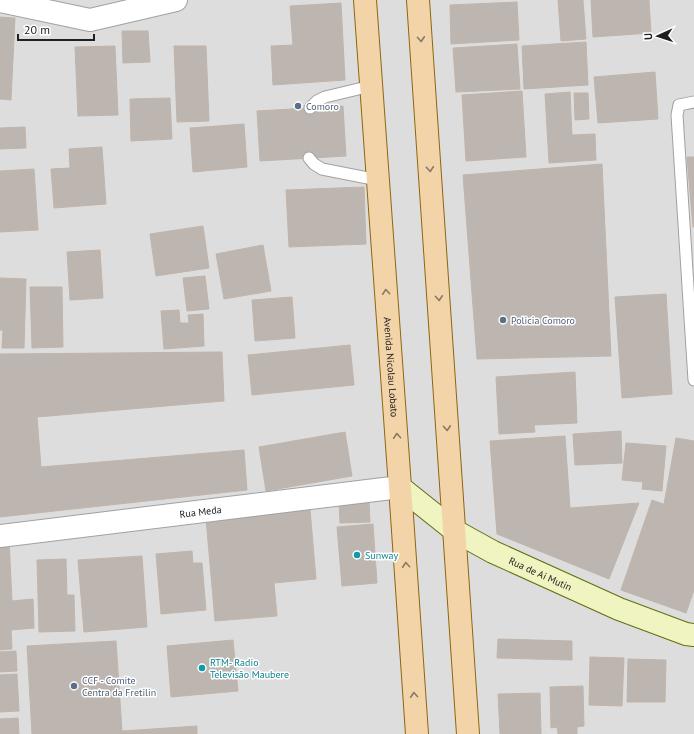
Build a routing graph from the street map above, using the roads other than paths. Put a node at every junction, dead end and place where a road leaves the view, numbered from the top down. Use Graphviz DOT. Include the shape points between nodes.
graph roads {
  1 [pos="176,0"];
  2 [pos="365,0"];
  3 [pos="418,0"];
  4 [pos="0,1"];
  5 [pos="371,86"];
  6 [pos="694,102"];
  7 [pos="310,108"];
  8 [pos="309,158"];
  9 [pos="378,180"];
  10 [pos="694,380"];
  11 [pos="400,487"];
  12 [pos="454,531"];
  13 [pos="0,536"];
  14 [pos="694,635"];
  15 [pos="417,734"];
  16 [pos="468,734"];
  1 -- 4 [label="street" via="90,20"];
  2 -- 5 [label="main road, Avenida Nicolau Lobato"];
  3 -- 12 [label="main road, one-way"];
  5 -- 7 [label="lane" via="325,97"];
  5 -- 9 [label="main road, Avenida Nicolau Lobato"];
  6 -- 10 [label="lane" via="679,105 676,115"];
  8 -- 9 [label="lane" via="322,169"];
  11 -- 9 [label="main road, Avenida Nicolau Lobato, one-way"];
  11 -- 12 [label="street, Rua de Ai Mutin"];
  11 -- 13 [label="street, Rua Meda"];
  15 -- 11 [label="main road, Avenida Nicolau Lobato, one-way"];
  12 -- 14 [label="street, Rua de Ai Mutin" via="493,552 619,609"];
  12 -- 16 [label="main road"];
}
